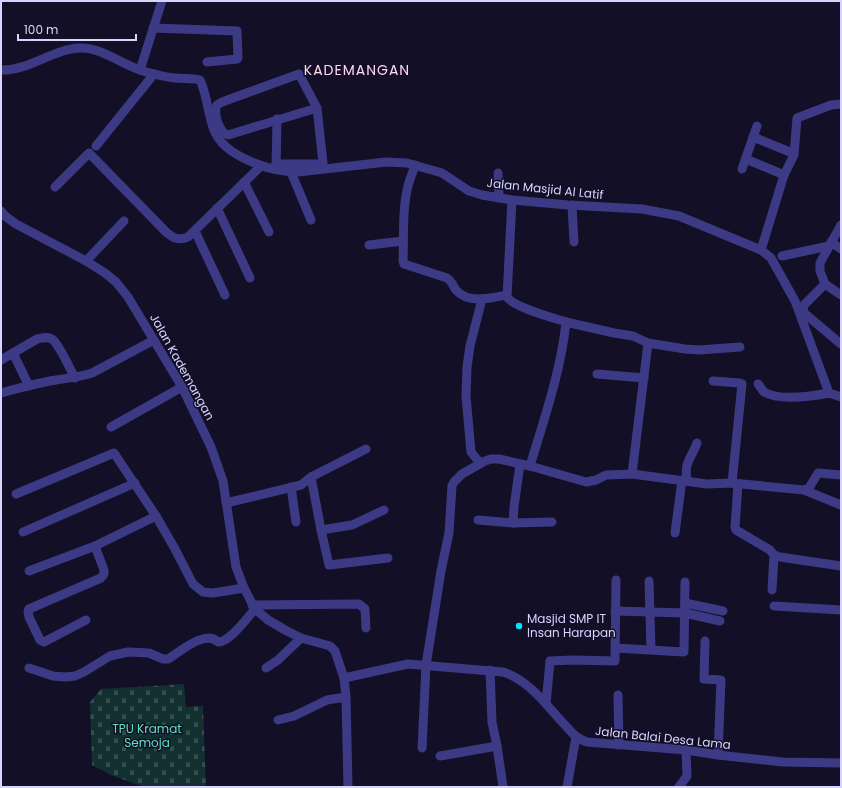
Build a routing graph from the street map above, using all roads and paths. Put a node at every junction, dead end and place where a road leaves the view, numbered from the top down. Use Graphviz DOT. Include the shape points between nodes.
graph roads {
  1 [pos="162,1"];
  2 [pos="152,28"];
  3 [pos="207,62"];
  4 [pos="1,70"];
  5 [pos="140,70"];
  6 [pos="154,74"];
  7 [pos="841,104"];
  8 [pos="317,108"];
  9 [pos="277,120"];
  10 [pos="757,126"];
  11 [pos="753,137"];
  12 [pos="96,146"];
  13 [pos="790,152"];
  14 [pos="746,158"];
  15 [pos="415,165"];
  16 [pos="261,166"];
  17 [pos="276,167"];
  18 [pos="742,169"];
  19 [pos="291,172"];
  20 [pos="498,173"];
  21 [pos="784,175"];
  22 [pos="244,182"];
  23 [pos="55,187"];
  24 [pos="499,198"];
  25 [pos="512,200"];
  26 [pos="572,205"];
  27 [pos="217,208"];
  28 [pos="1,211"];
  29 [pos="311,220"];
  30 [pos="124,221"];
  31 [pos="841,225"];
  32 [pos="195,231"];
  33 [pos="269,232"];
  34 [pos="404,241"];
  35 [pos="574,242"];
  36 [pos="830,244"];
  37 [pos="369,246"];
  38 [pos="841,249"];
  39 [pos="760,250"];
  40 [pos="782,256"];
  41 [pos="86,261"];
  42 [pos="250,278"];
  43 [pos="825,284"];
  44 [pos="225,295"];
  45 [pos="506,295"];
  46 [pos="841,295"];
  47 [pos="482,299"];
  48 [pos="566,322"];
  49 [pos="154,340"];
  50 [pos="648,343"];
  51 [pos="841,344"];
  52 [pos="740,347"];
  53 [pos="13,353"];
  54 [pos="1,360"];
  55 [pos="597,374"];
  56 [pos="75,378"];
  57 [pos="644,378"];
  58 [pos="713,381"];
  59 [pos="758,384"];
  60 [pos="29,386"];
  61 [pos="182,387"];
  62 [pos="1,393"];
  63 [pos="829,393"];
  64 [pos="841,396"];
  65 [pos="111,427"];
  66 [pos="697,443"];
  67 [pos="366,449"];
  68 [pos="480,463"];
  69 [pos="520,464"];
  70 [pos="530,466"];
  71 [pos="632,474"];
  72 [pos="841,475"];
  73 [pos="311,476"];
  74 [pos="684,480"];
  75 [pos="135,483"];
  76 [pos="735,483"];
  77 [pos="291,487"];
  78 [pos="804,490"];
  79 [pos="16,494"];
  80 [pos="226,503"];
  81 [pos="841,505"];
  82 [pos="384,510"];
  83 [pos="156,516"];
  84 [pos="478,520"];
  85 [pos="296,522"];
  86 [pos="552,522"];
  87 [pos="513,523"];
  88 [pos="320,530"];
  89 [pos="23,532"];
  90 [pos="675,533"];
  91 [pos="95,546"];
  92 [pos="774,555"];
  93 [pos="388,558"];
  94 [pos="841,566"];
  95 [pos="29,571"];
  96 [pos="616,580"];
  97 [pos="649,581"];
  98 [pos="685,582"];
  99 [pos="244,588"];
  100 [pos="772,590"];
  101 [pos="774,606"];
  102 [pos="254,607"];
  103 [pos="685,608"];
  104 [pos="615,610"];
  105 [pos="841,610"];
  106 [pos="723,611"];
  107 [pos="650,612"];
  108 [pos="86,620"];
  109 [pos="720,621"];
  110 [pos="366,628"];
  111 [pos="301,638"];
  112 [pos="705,641"];
  113 [pos="615,648"];
  114 [pos="651,649"];
  115 [pos="426,665"];
  116 [pos="29,668"];
  117 [pos="266,668"];
  118 [pos="490,670"];
  119 [pos="344,678"];
  120 [pos="618,694"];
  121 [pos="346,697"];
  122 [pos="546,704"];
  123 [pos="278,720"];
  124 [pos="576,737"];
  125 [pos="619,745"];
  126 [pos="497,746"];
  127 [pos="422,748"];
  128 [pos="686,750"];
  129 [pos="718,755"];
  130 [pos="440,756"];
  131 [pos="841,763"];
  132 [pos="348,787"];
  133 [pos="503,787"];
  134 [pos="567,787"];
  135 [pos="679,787"];
  1 -- 2 [label="street"];
  2 -- 3 [label="street" via="237,31 238,58"];
  2 -- 5 [label="street"];
  4 -- 5 [label="street, Jalan Masjid Al Latif" via="14,69 53,54 80,48 94,50"];
  5 -- 6 [label="street, Jalan Masjid Al Latif"];
  6 -- 12 [label="street"];
  6 -- 16 [label="street, Jalan Masjid Al Latif" via="200,80 214,130 224,146"];
  7 -- 21 [label="street" via="831,105 797,118 794,154"];
  8 -- 9 [label="street"];
  8 -- 9 [label="street" via="299,74 222,102 215,108 222,130 228,136"];
  8 -- 17 [label="street" via="323,163"];
  9 -- 17 [label="street"];
  10 -- 11 [label="street"];
  11 -- 13 [label="street"];
  11 -- 14 [label="street"];
  14 -- 18 [label="street"];
  14 -- 21 [label="street"];
  15 -- 19 [label="street, Jalan Masjid Al Latif" via="386,162"];
  15 -- 24 [label="street, Jalan Masjid Al Latif" via="442,173 469,191"];
  15 -- 34 [label="street" via="407,192"];
  16 -- 17 [label="street, Jalan Masjid Al Latif"];
  16 -- 22 [label="street"];
  17 -- 19 [label="street, Jalan Masjid Al Latif"];
  19 -- 29 [label="street"];
  20 -- 24 [label="street"];
  21 -- 39 [label="street"];
  22 -- 27 [label="street"];
  22 -- 33 [label="street"];
  23 -- 32 [label="street" via="89,153 172,237 184,239"];
  24 -- 25 [label="street, Jalan Masjid Al Latif"];
  25 -- 26 [label="street, Jalan Masjid Al Latif"];
  25 -- 45 [label="street"];
  26 -- 35 [label="street"];
  26 -- 39 [label="street, Jalan Masjid Al Latif" via="642,209 679,216"];
  27 -- 32 [label="street"];
  27 -- 42 [label="street"];
  28 -- 41 [label="street, Jalan Kademangan" via="16,224"];
  30 -- 41 [label="street"];
  31 -- 36 [label="street"];
  32 -- 44 [label="street"];
  34 -- 37 [label="street"];
  34 -- 47 [label="street" via="404,264 447,278 458,292 471,298"];
  36 -- 38 [label="street"];
  36 -- 40 [label="street"];
  36 -- 43 [label="street" via="820,263"];
  39 -- 63 [label="street, Jalan Masjid Al Latif" via="771,258 795,301"];
  41 -- 49 [label="street, Jalan Kademangan" via="116,282"];
  43 -- 46 [label="street"];
  43 -- 51 [label="street" via="803,306 803,310"];
  45 -- 47 [label="street"];
  45 -- 48 [label="street" via="513,303"];
  47 -- 68 [label="street" via="470,346 466,396 471,452"];
  48 -- 50 [label="street" via="634,336"];
  48 -- 70 [label="street" via="558,370"];
  49 -- 56 [label="street" via="92,373"];
  49 -- 61 [label="street, Jalan Kademangan"];
  50 -- 52 [label="street" via="692,350"];
  50 -- 57 [label="street"];
  53 -- 54 [label="street"];
  53 -- 56 [label="street" via="37,339 50,338"];
  53 -- 60 [label="street"];
  55 -- 57 [label="street"];
  56 -- 60 [label="street"];
  57 -- 71 [label="street"];
  58 -- 76 [label="street" via="742,384"];
  59 -- 63 [label="street" via="764,392 794,398"];
  60 -- 62 [label="street"];
  61 -- 65 [label="street"];
  61 -- 80 [label="street, Jalan Kademangan" via="211,447 223,481"];
  63 -- 64 [label="street"];
  66 -- 74 [label="street" via="687,464"];
  67 -- 73 [label="street"];
  68 -- 69 [label="street" via="499,459"];
  68 -- 115 [label="street" via="452,484 449,534"];
  69 -- 70 [label="street"];
  69 -- 87 [label="street"];
  70 -- 71 [label="street" via="586,482 606,475"];
  71 -- 74 [label="street"];
  72 -- 78 [label="street" via="818,473 809,488"];
  73 -- 77 [label="street" via="301,484"];
  73 -- 88 [label="street"];
  74 -- 76 [label="street" via="707,484"];
  74 -- 90 [label="street"];
  75 -- 79 [label="street" via="114,454"];
  75 -- 83 [label="street"];
  75 -- 89 [label="street"];
  76 -- 78 [label="street"];
  76 -- 92 [label="street" via="735,528"];
  77 -- 80 [label="street"];
  77 -- 85 [label="street"];
  78 -- 81 [label="street"];
  80 -- 99 [label="street, Jalan Kademangan" via="233,554"];
  82 -- 88 [label="street" via="352,525"];
  83 -- 91 [label="street"];
  83 -- 99 [label="street" via="198,589 213,593"];
  84 -- 87 [label="street"];
  86 -- 87 [label="street"];
  88 -- 93 [label="street" via="329,565"];
  91 -- 95 [label="street"];
  91 -- 108 [label="street" via="104,570 101,578 29,608 28,611 40,640 44,642"];
  92 -- 94 [label="street"];
  92 -- 100 [label="street"];
  96 -- 104 [label="street"];
  97 -- 107 [label="street"];
  98 -- 103 [label="street"];
  99 -- 102 [label="street, Jalan Kademangan"];
  101 -- 105 [label="street"];
  102 -- 110 [label="street" via="359,604 365,609"];
  102 -- 111 [label="street, Jalan Kademangan" via="276,626"];
  102 -- 116 [label="street" via="234,632 223,641 206,638 168,659 149,653 128,652 110,656 84,672 66,677 53,676"];
  103 -- 106 [label="street"];
  103 -- 107 [label="street"];
  103 -- 109 [label="street"];
  103 -- 114 [label="street" via="684,652"];
  104 -- 107 [label="street"];
  104 -- 113 [label="street"];
  107 -- 114 [label="street"];
  111 -- 117 [label="street"];
  111 -- 119 [label="street, Jalan Kademangan" via="333,648"];
  112 -- 129 [label="street" via="704,679 721,680"];
  113 -- 114 [label="street"];
  113 -- 122 [label="street" via="615,661 550,661"];
  115 -- 118 [label="street"];
  115 -- 119 [label="street" via="403,664"];
  115 -- 127 [label="street"];
  118 -- 122 [label="street" via="513,675"];
  118 -- 126 [label="street" via="492,722"];
  119 -- 121 [label="street, Jalan Kademangan"];
  120 -- 125 [label="street"];
  121 -- 123 [label="street" via="327,700 294,716"];
  121 -- 132 [label="street, Jalan Kademangan"];
  122 -- 124 [label="street"];
  124 -- 125 [label="street, Jalan Balai Desa Lama" via="586,742"];
  124 -- 134 [label="street"];
  125 -- 128 [label="street, Jalan Balai Desa Lama"];
  126 -- 130 [label="street"];
  126 -- 133 [label="street"];
  128 -- 129 [label="street, Jalan Balai Desa Lama"];
  128 -- 135 [label="street" via="687,776"];
  129 -- 131 [label="street, Jalan Balai Desa Lama" via="782,762"];
}
